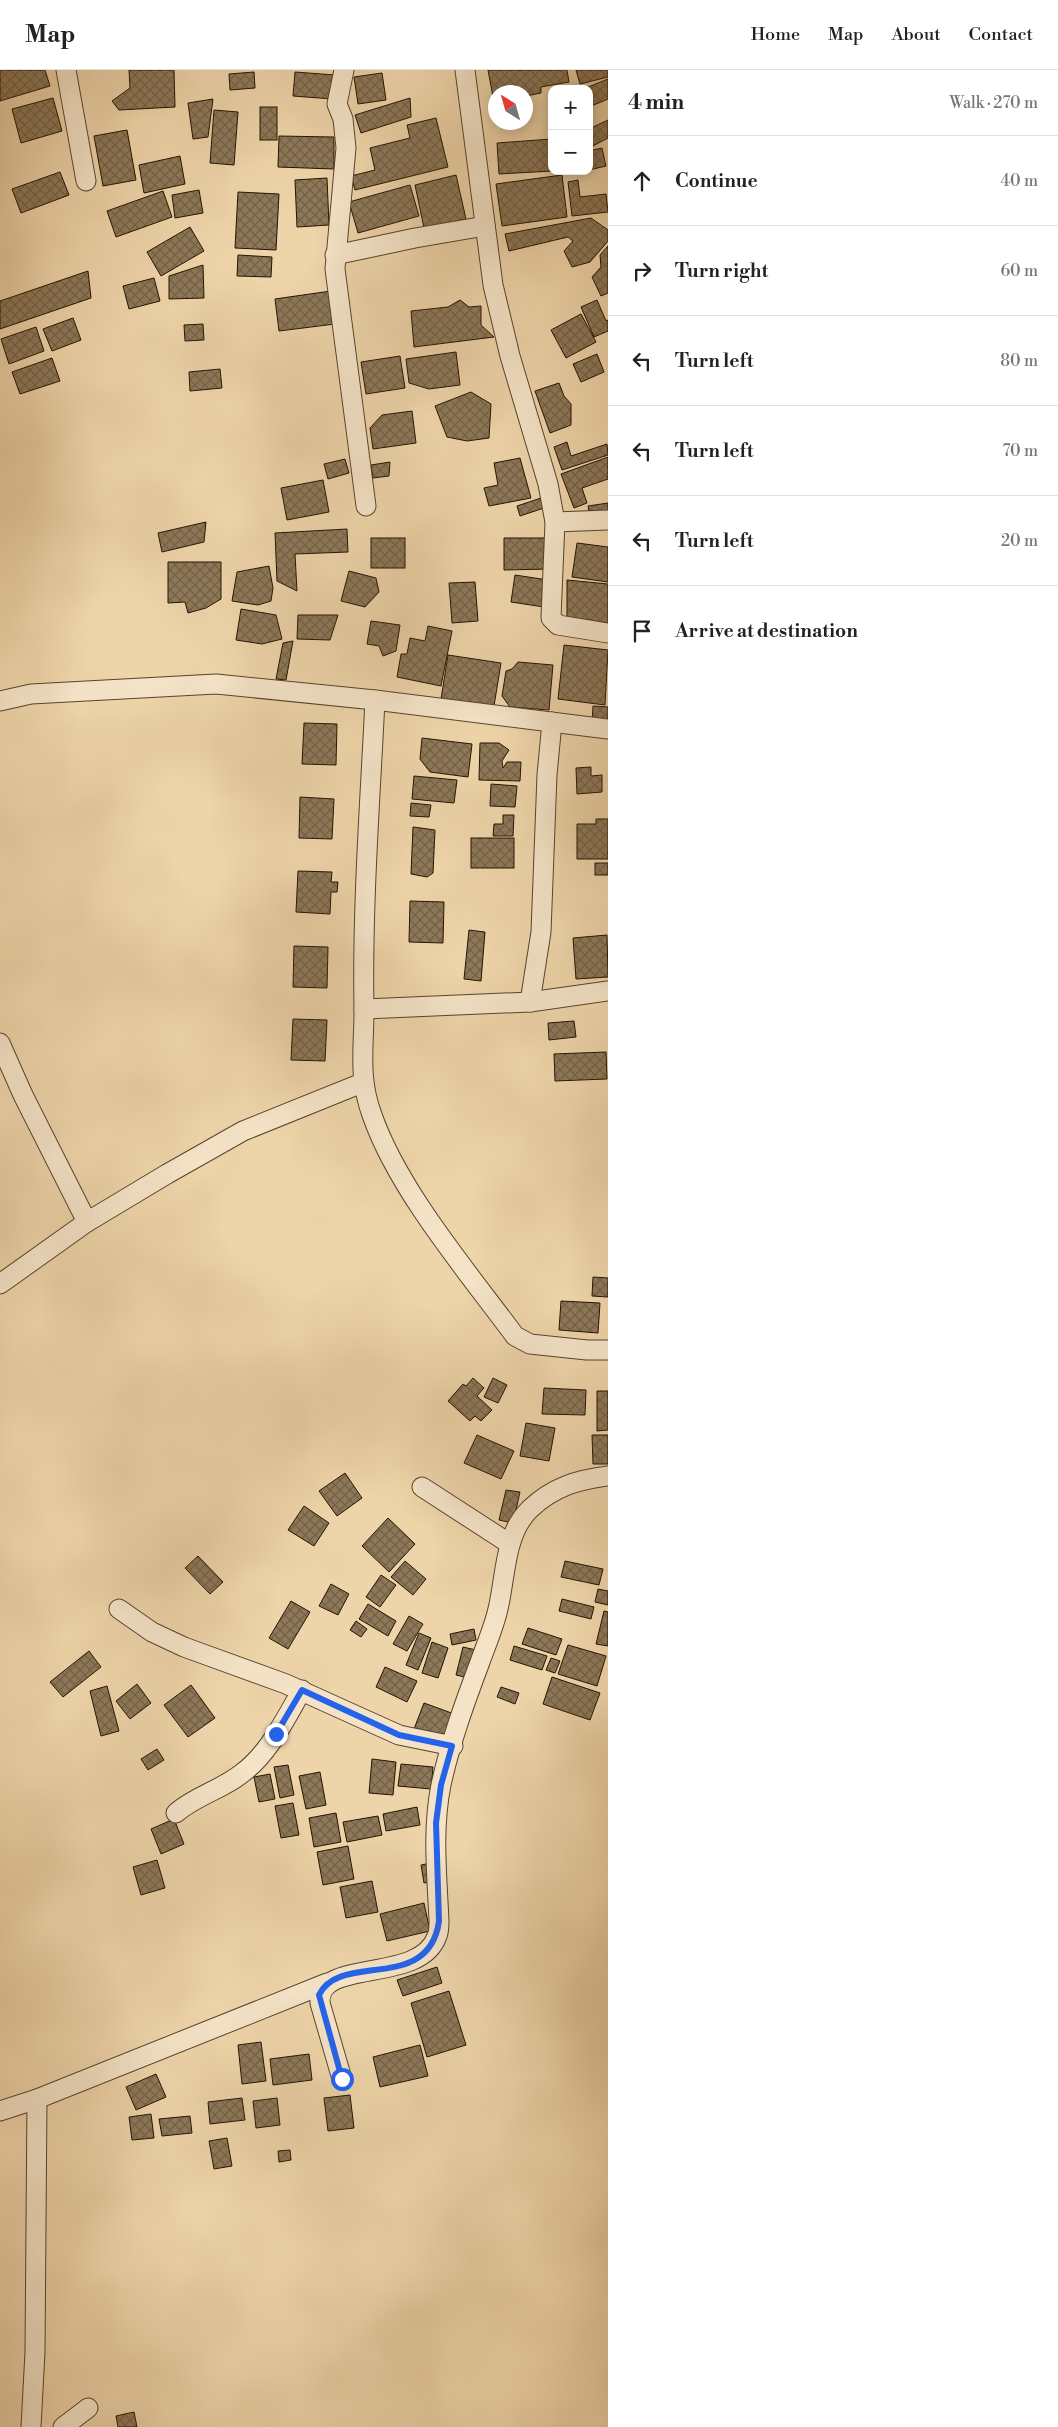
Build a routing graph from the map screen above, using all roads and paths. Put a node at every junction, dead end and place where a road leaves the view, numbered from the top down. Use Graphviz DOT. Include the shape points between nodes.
graph roads {
  1 [pos="66,70"];
  2 [pos="344,70"];
  3 [pos="465,70"];
  4 [pos="86,181"];
  5 [pos="485,226"];
  6 [pos="335,255"];
  7 [pos="366,506"];
  8 [pos="608,520"];
  9 [pos="555,522"];
  10 [pos="608,633"];
  11 [pos="375,700"];
  12 [pos="0,701"];
  13 [pos="552,722"];
  14 [pos="608,729"];
  15 [pos="608,991"];
  16 [pos="530,1002"];
  17 [pos="364,1009"];
  18 [pos="0,1044"];
  19 [pos="362,1083"];
  20 [pos="87,1222"];
  21 [pos="0,1284"];
  22 [pos="608,1350"];
  23 [pos="608,1476"];
  24 [pos="422,1487"];
  25 [pos="510,1544"];
  26 [pos="120,1608"];
  27 [pos="302,1690"];
  28 [pos="452,1746"];
  29 [pos="176,1813"];
  30 [pos="327,1983"];
  31 [pos="342,2079"];
  32 [pos="37,2099"];
  33 [pos="0,2111"];
  34 [pos="88,2408"];
  35 [pos="29,2426"];
  36 [pos="63,2427"];
  1 -- 4 [label="street"];
  2 -- 6 [label="street" via="337,104 343,119 346,148"];
  3 -- 5 [label="street"];
  5 -- 6 [label="street"];
  5 -- 9 [label="street" via="493,285 510,356 548,484"];
  6 -- 7 [label="street"];
  8 -- 9 [label="street"];
  9 -- 10 [label="street" via="551,618 558,625"];
  11 -- 12 [label="street" via="216,684 31,694"];
  11 -- 13 [label="street"];
  11 -- 17 [label="street" via="365,895"];
  13 -- 14 [label="street"];
  13 -- 16 [label="street" via="541,932"];
  15 -- 16 [label="street"];
  16 -- 17 [label="street"];
  17 -- 19 [label="street"];
  18 -- 20 [label="street"];
  19 -- 20 [label="street" via="243,1132"];
  19 -- 22 [label="street" via="384,1147 425,1212 515,1336 530,1344"];
  20 -- 21 [label="street"];
  23 -- 25 [label="street" via="578,1480 556,1490 529,1510"];
  24 -- 25 [label="street"];
  25 -- 28 [label="street" via="498,1610"];
  26 -- 27 [label="street" via="152,1632 184,1647"];
  27 -- 28 [label="street" via="399,1735"];
  27 -- 29 [label="street" via="276,1734 241,1775 186,1804"];
  28 -- 30 [label="street" via="441,1785 436,1823 437,1936 424,1952 404,1964 334,1978"];
  30 -- 31 [label="street" via="319,1995 320,2002"];
  30 -- 32 [label="street"];
  32 -- 33 [label="street"];
  32 -- 35 [label="street" via="36,2313"];
  34 -- 36 [label="street"];
}
